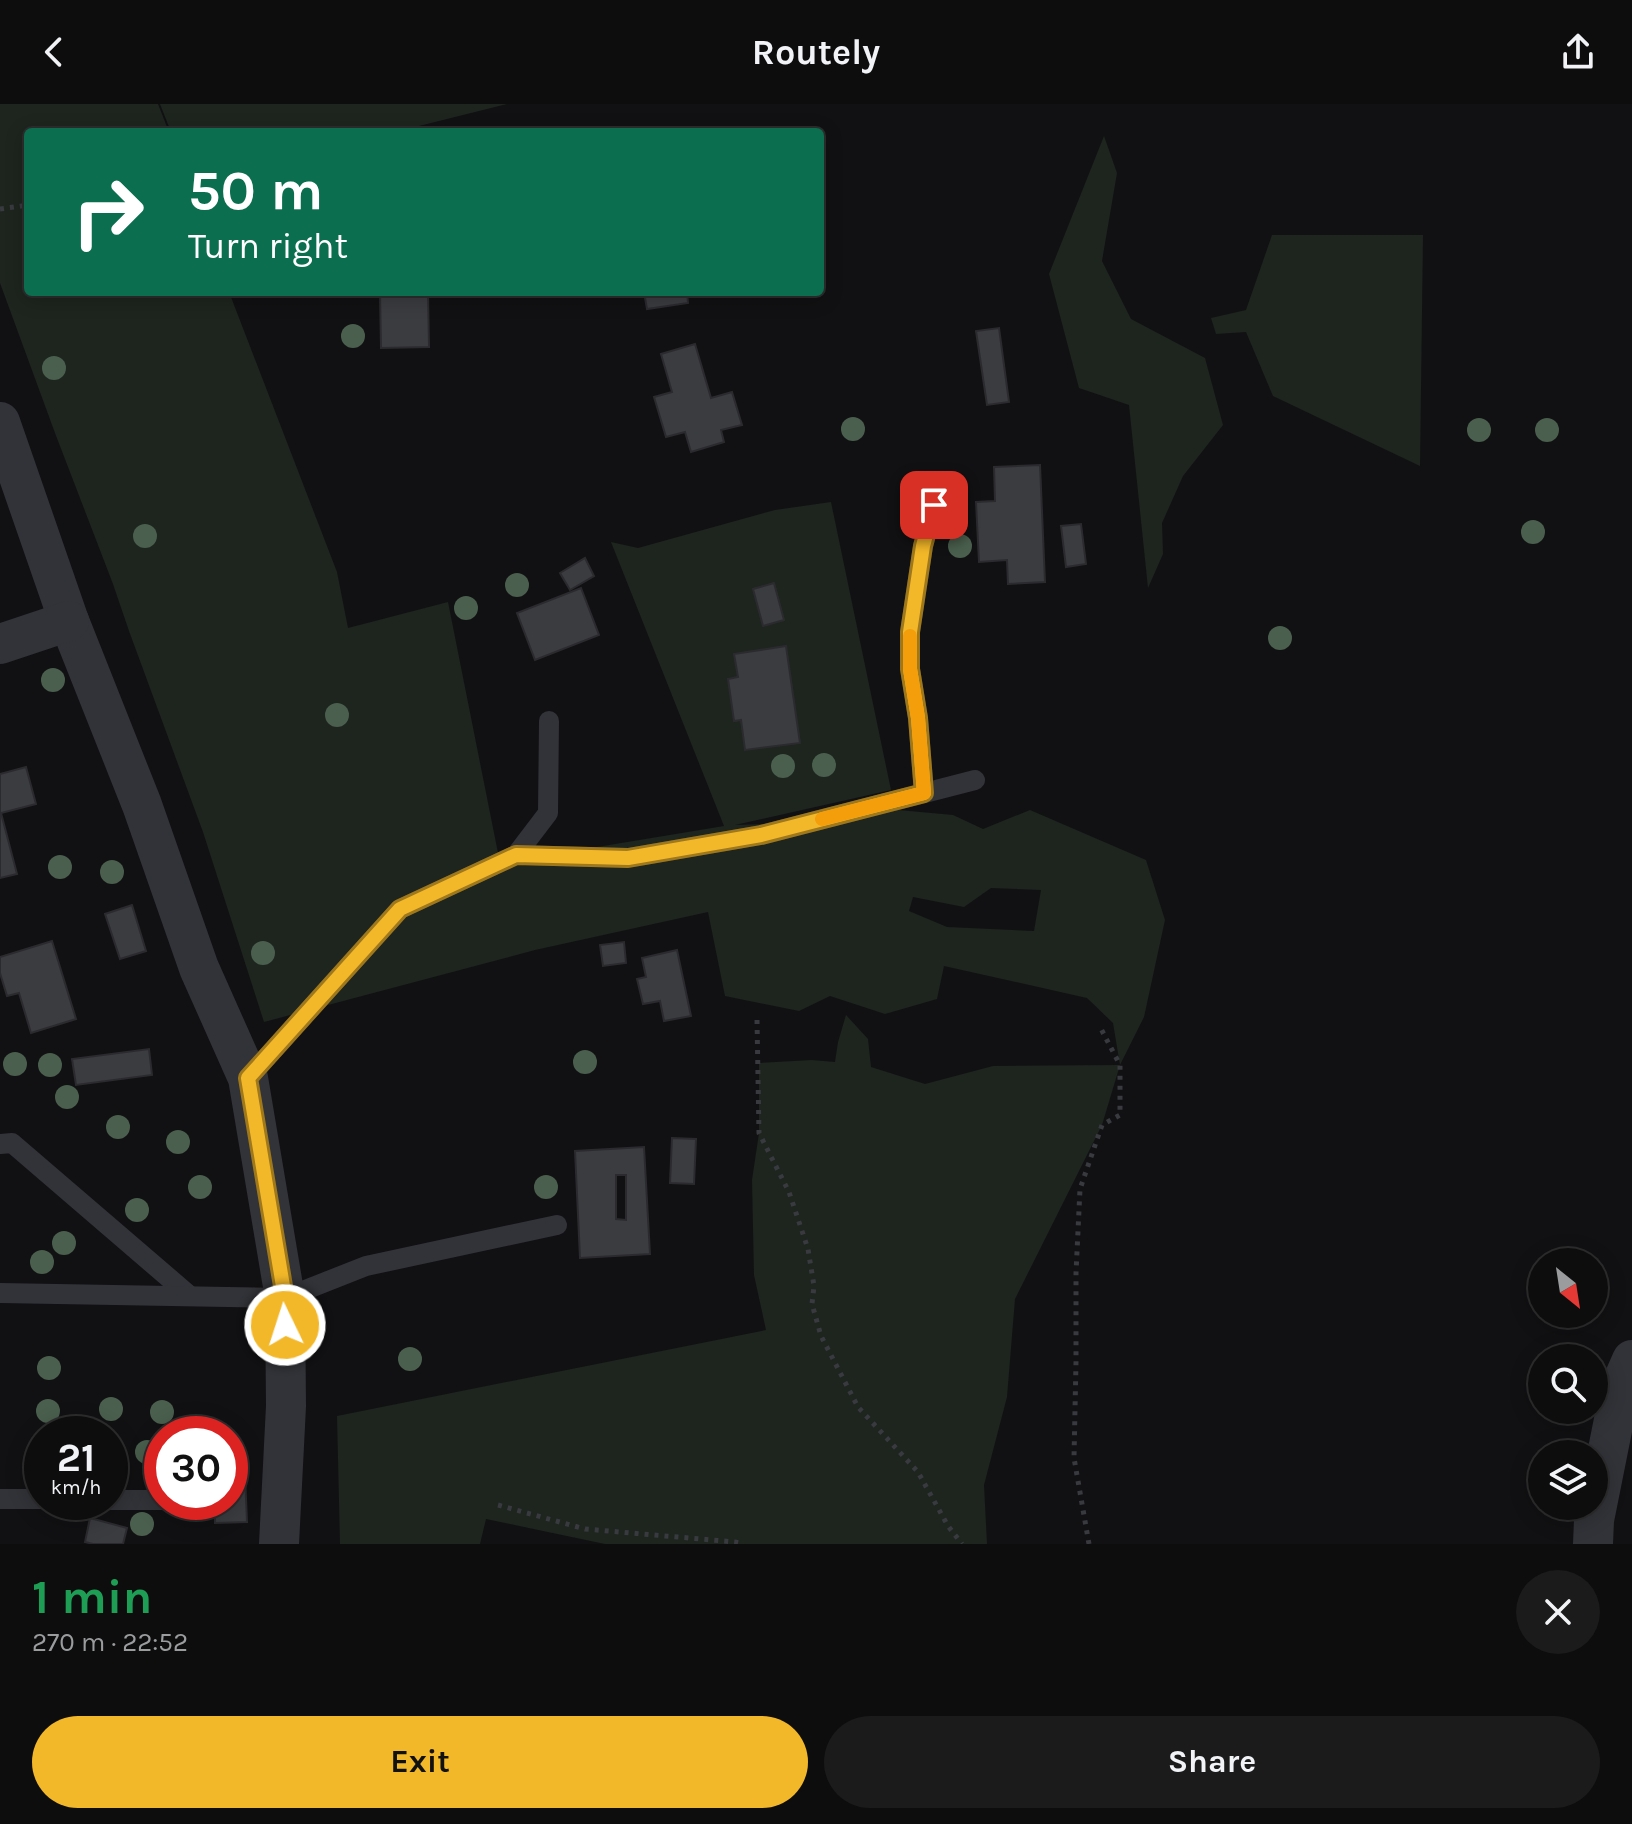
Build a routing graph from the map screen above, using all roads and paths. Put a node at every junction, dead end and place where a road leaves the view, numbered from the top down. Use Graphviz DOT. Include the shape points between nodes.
graph roads {
  1 [pos="24,206"];
  2 [pos="0,209"];
  3 [pos="0,422"];
  4 [pos="934,505"];
  5 [pos="69,621"];
  6 [pos="0,644"];
  7 [pos="549,721"];
  8 [pos="975,780"];
  9 [pos="924,793"];
  10 [pos="516,855"];
  11 [pos="757,1020"];
  12 [pos="1099,1025"];
  13 [pos="248,1078"];
  14 [pos="0,1144"];
  15 [pos="557,1225"];
  16 [pos="0,1293"];
  17 [pos="190,1296"];
  18 [pos="285,1298"];
  19 [pos="1632,1360"];
  20 [pos="0,1499"];
  21 [pos="24,1499"];
  22 [pos="498,1505"];
  23 [pos="279,1544"];
  24 [pos="744,1544"];
  25 [pos="962,1544"];
  26 [pos="1089,1544"];
  27 [pos="1593,1544"];
  1 -- 2 [label="path"];
  3 -- 5 [label="street"];
  4 -- 9 [label="lane" via="910,632"];
  5 -- 6 [label="street"];
  5 -- 13 [label="street" via="199,968"];
  7 -- 10 [label="lane" via="548,813"];
  8 -- 9 [label="lane"];
  9 -- 10 [label="lane" via="761,835 628,858"];
  10 -- 13 [label="lane" via="400,909"];
  11 -- 25 [label="path" via="759,1133 789,1192 808,1249 812,1304 821,1336 858,1407 918,1472"];
  12 -- 26 [label="path" via="1120,1065 1120,1115 1102,1125 1080,1189 1074,1458"];
  13 -- 18 [label="street"];
  14 -- 17 [label="lane" via="12,1143"];
  15 -- 18 [label="lane" via="366,1266"];
  16 -- 17 [label="lane"];
  17 -- 18 [label="lane"];
  18 -- 23 [label="street"];
  19 -- 27 [label="street" via="1621,1385"];
  20 -- 21 [label="lane"];
  22 -- 24 [label="path" via="585,1529"];
}
